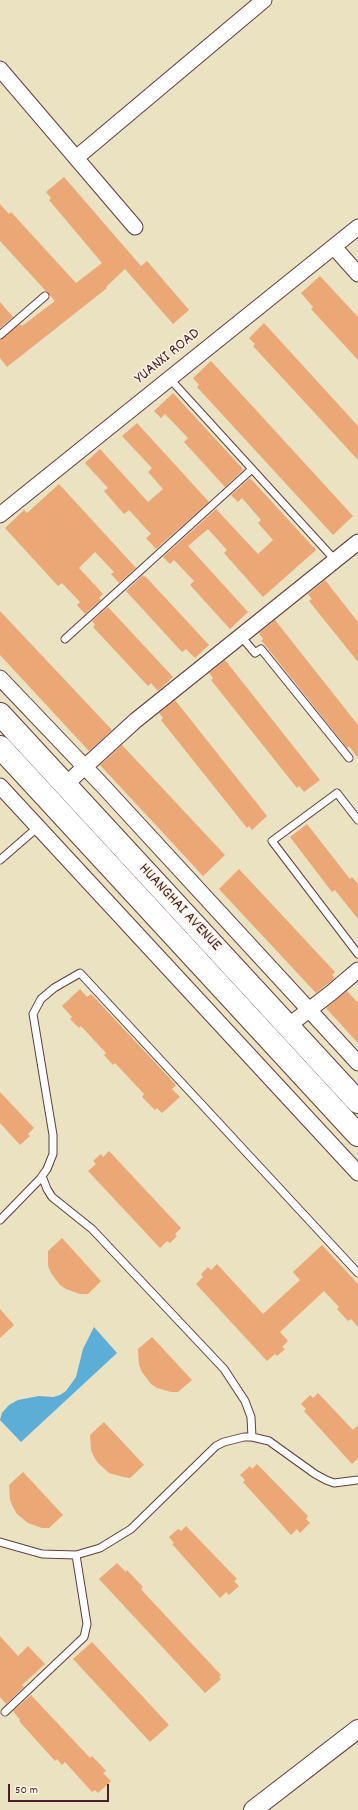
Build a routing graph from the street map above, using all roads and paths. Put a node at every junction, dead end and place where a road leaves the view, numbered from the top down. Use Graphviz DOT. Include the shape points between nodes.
graph roads {
  1 [pos="264,0"];
  2 [pos="0,69"];
  3 [pos="76,158"];
  4 [pos="135,227"];
  5 [pos="358,227"];
  6 [pos="334,247"];
  7 [pos="358,274"];
  8 [pos="45,296"];
  9 [pos="0,335"];
  10 [pos="170,379"];
  11 [pos="252,469"];
  12 [pos="0,515"];
  13 [pos="358,542"];
  14 [pos="335,560"];
  15 [pos="240,635"];
  16 [pos="65,640"];
  17 [pos="0,678"];
  18 [pos="0,714"];
  19 [pos="0,747"];
  20 [pos="349,758"];
  21 [pos="86,767"];
  22 [pos="65,785"];
  23 [pos="0,786"];
  24 [pos="358,820"];
  25 [pos="38,827"];
  26 [pos="0,860"];
  27 [pos="358,954"];
  28 [pos="358,970"];
  29 [pos="309,1010"];
  30 [pos="288,1026"];
  31 [pos="358,1063"];
  32 [pos="358,1102"];
  33 [pos="358,1135"];
  34 [pos="358,1173"];
  35 [pos="42,1176"];
  36 [pos="0,1220"];
  37 [pos="358,1273"];
  38 [pos="252,1437"];
  39 [pos="358,1480"];
  40 [pos="0,1542"];
  41 [pos="76,1555"];
  42 [pos="5,1712"];
  43 [pos="358,1729"];
  44 [pos="253,1810"];
  1 -- 3 [label="street"];
  2 -- 3 [label="street"];
  3 -- 4 [label="street"];
  5 -- 6 [label="street, YUANXI ROAD"];
  6 -- 7 [label="street"];
  6 -- 10 [label="street, YUANXI ROAD"];
  8 -- 9 [label="lane"];
  10 -- 11 [label="lane"];
  10 -- 12 [label="street, YUANXI ROAD"];
  11 -- 14 [label="lane"];
  11 -- 16 [label="lane"];
  13 -- 14 [label="street"];
  14 -- 15 [label="street"];
  15 -- 20 [label="lane" via="255,654 261,649"];
  15 -- 21 [label="street" via="135,721"];
  17 -- 21 [label="street"];
  18 -- 22 [label="main road, HUANGHAI AVENUE"];
  19 -- 33 [label="main road, HUANGHAI AVENUE"];
  21 -- 22 [label="street"];
  21 -- 29 [label="street"];
  22 -- 30 [label="main road, HUANGHAI AVENUE"];
  23 -- 25 [label="street"];
  24 -- 27 [label="lane" via="337,793 272,841"];
  25 -- 26 [label="lane"];
  25 -- 34 [label="street"];
  28 -- 29 [label="street"];
  29 -- 30 [label="street"];
  29 -- 31 [label="street"];
  30 -- 32 [label="main road, HUANGHAI AVENUE"];
  35 -- 36 [label="lane"];
  35 -- 37 [label="lane" via="52,1158 53,1135 34,1014 42,999 54,988 80,973"];
  35 -- 38 [label="lane" via="52,1196 92,1229 224,1369 245,1401 251,1417"];
  38 -- 39 [label="lane" via="269,1441 326,1480 334,1483"];
  38 -- 41 [label="lane" via="236,1438 216,1446 131,1529 100,1548"];
  40 -- 41 [label="lane" via="42,1554"];
  41 -- 42 [label="lane" via="87,1624 84,1637"];
  43 -- 44 [label="street"];
}
